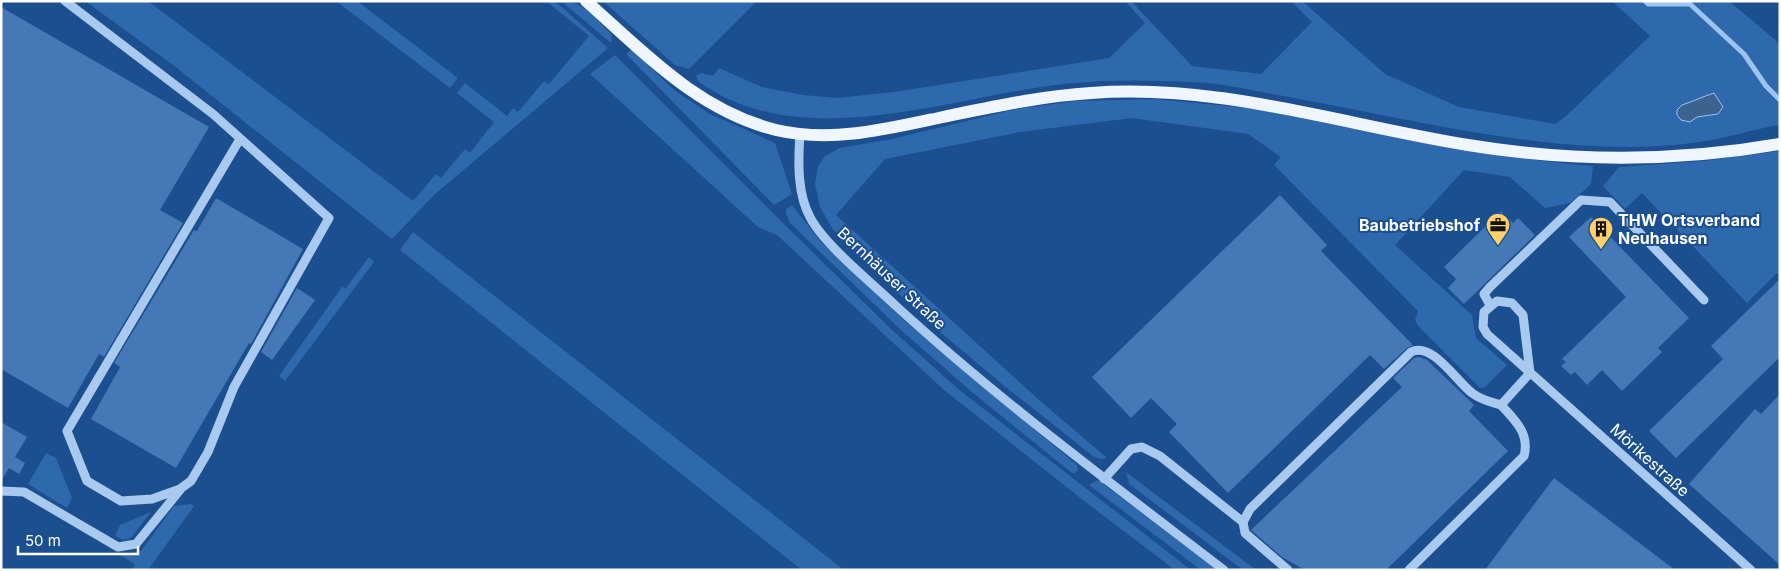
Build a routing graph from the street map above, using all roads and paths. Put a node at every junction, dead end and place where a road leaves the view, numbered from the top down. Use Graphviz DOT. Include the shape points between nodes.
graph roads {
  1 [pos="65,1"];
  2 [pos="586,1"];
  3 [pos="800,134"];
  4 [pos="240,139"];
  5 [pos="1780,144"];
  6 [pos="1704,300"];
  7 [pos="1490,305"];
  8 [pos="1530,373"];
  9 [pos="1501,405"];
  10 [pos="1104,479"];
  11 [pos="180,489"];
  12 [pos="1,491"];
  13 [pos="1243,522"];
  14 [pos="1224,570"];
  15 [pos="1288,570"];
  16 [pos="1409,570"];
  17 [pos="1750,570"];
  1 -- 4 [label="street" via="213,114"];
  2 -- 3 [label="main road" via="662,70 699,98 744,120"];
  3 -- 5 [label="main road" via="863,133 1042,98 1131,92 1188,94 1243,101 1467,145 1550,155 1665,157"];
  3 -- 10 [label="street, Bernhäuser Straße" via="802,197 806,210 820,231 945,350"];
  4 -- 11 [label="street" via="329,218 234,387 208,452 191,482"];
  4 -- 11 [label="street" via="67,431 87,481 120,501 152,499"];
  6 -- 7 [label="street, Mörikestraße" via="1610,202 1580,200 1490,287 1484,294"];
  7 -- 8 [label="street, Mörikestraße" via="1483,319 1487,334"];
  7 -- 8 [label="street" via="1504,300 1512,303 1523,315"];
  8 -- 9 [label="street"];
  8 -- 17 [label="street, Mörikestraße"];
  9 -- 13 [label="street" via="1474,394 1431,354 1415,350 1291,468 1250,509"];
  9 -- 16 [label="street" via="1524,434 1524,456"];
  10 -- 13 [label="street" via="1131,449 1142,447 1160,456"];
  10 -- 14 [label="street, Bernhäuser Straße"];
  11 -- 12 [label="street" via="136,544 118,547 24,492"];
  13 -- 15 [label="street" via="1245,533 1251,540"];
}
